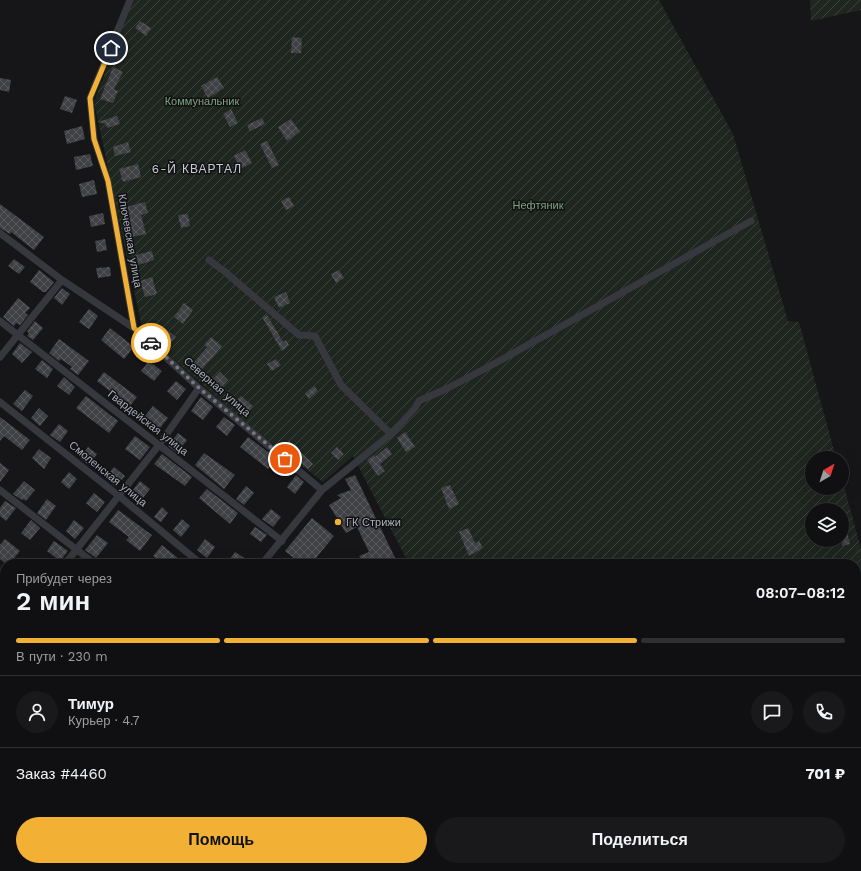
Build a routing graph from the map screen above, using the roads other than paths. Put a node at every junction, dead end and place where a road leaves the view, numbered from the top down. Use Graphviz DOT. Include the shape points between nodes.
graph roads {
  1 [pos="130,0"];
  2 [pos="751,220"];
  3 [pos="0,233"];
  4 [pos="209,260"];
  5 [pos="62,280"];
  6 [pos="0,322"];
  7 [pos="134,328"];
  8 [pos="18,335"];
  9 [pos="0,357"];
  10 [pos="199,388"];
  11 [pos="0,402"];
  12 [pos="391,434"];
  13 [pos="159,445"];
  14 [pos="0,490"];
  15 [pos="322,490"];
  16 [pos="119,496"];
  17 [pos="282,541"];
  18 [pos="77,549"];
  19 [pos="69,559"];
  20 [pos="89,559"];
  21 [pos="195,559"];
  22 [pos="266,559"];
  1 -- 7 [label="street, Ключевская улица" via="90,98 94,139 108,181"];
  2 -- 12 [label="street" via="490,366 419,401"];
  3 -- 5 [label="street, Северная улица"];
  4 -- 12 [label="street" via="299,335 315,336 341,385"];
  5 -- 7 [label="street, Северная улица"];
  5 -- 8 [label="street"];
  6 -- 8 [label="street, Гвардейская улица"];
  7 -- 10 [label="street, Северная улица"];
  8 -- 9 [label="street"];
  8 -- 13 [label="street, Гвардейская улица"];
  10 -- 13 [label="street"];
  10 -- 15 [label="street, Северная улица"];
  11 -- 16 [label="street, Смоленская улица"];
  12 -- 15 [label="street"];
  13 -- 16 [label="street"];
  13 -- 17 [label="street, Гвардейская улица"];
  14 -- 18 [label="street"];
  15 -- 17 [label="street"];
  16 -- 18 [label="street"];
  16 -- 21 [label="street, Смоленская улица"];
  17 -- 22 [label="street"];
  18 -- 19 [label="street"];
  18 -- 20 [label="street"];
}
